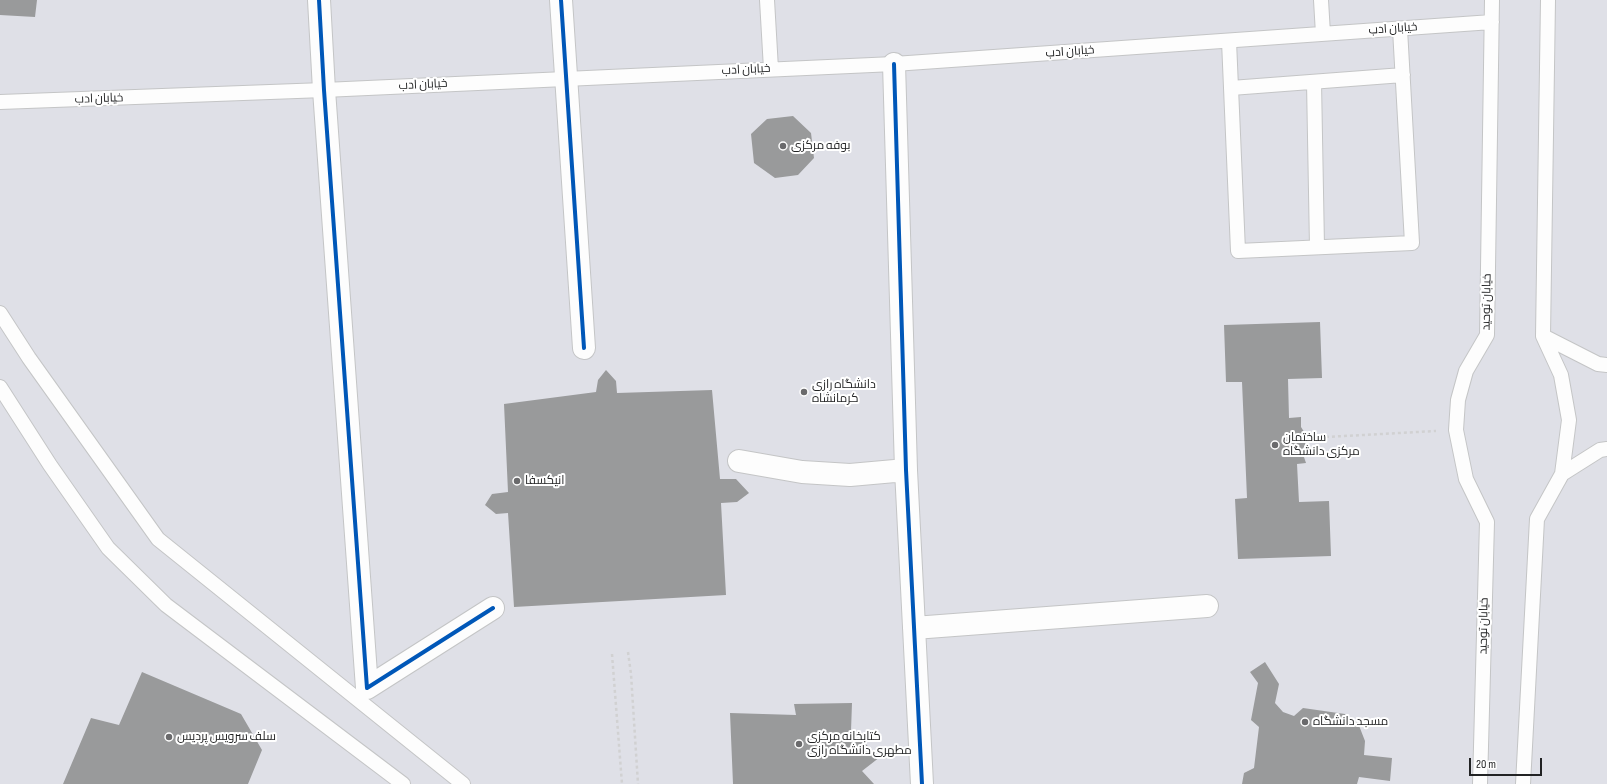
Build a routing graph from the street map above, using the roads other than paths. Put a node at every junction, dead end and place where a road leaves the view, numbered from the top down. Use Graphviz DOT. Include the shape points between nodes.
graph roads {
  1 [pos="319,0"];
  2 [pos="561,0"];
  3 [pos="767,0"];
  4 [pos="1321,0"];
  5 [pos="1492,0"];
  6 [pos="1548,0"];
  7 [pos="1492,22"];
  8 [pos="1400,29"];
  9 [pos="1323,34"];
  10 [pos="1229,41"];
  11 [pos="894,64"];
  12 [pos="771,69"];
  13 [pos="1403,75"];
  14 [pos="567,78"];
  15 [pos="1314,82"];
  16 [pos="1231,88"];
  17 [pos="324,90"];
  18 [pos="0,102"];
  19 [pos="1317,247"];
  20 [pos="0,313"];
  21 [pos="1543,336"];
  22 [pos="584,348"];
  23 [pos="1607,365"];
  24 [pos="0,387"];
  25 [pos="1607,449"];
  26 [pos="739,461"];
  27 [pos="906,470"];
  28 [pos="1562,474"];
  29 [pos="1207,606"];
  30 [pos="493,608"];
  31 [pos="914,628"];
  32 [pos="403,784"];
  33 [pos="463,784"];
  34 [pos="922,784"];
  35 [pos="1480,784"];
  36 [pos="1522,784"];
  1 -- 17 [label="street"];
  2 -- 14 [label="street"];
  3 -- 12 [label="lane"];
  4 -- 9 [label="lane"];
  5 -- 7 [label="lane, خیابان توحید"];
  6 -- 21 [label="lane"];
  7 -- 8 [label="lane, خیابان ادب"];
  7 -- 35 [label="lane, خیابان توحید" via="1487,335 1466,371 1458,400 1456,430 1466,479 1487,522"];
  8 -- 9 [label="lane, خیابان ادب"];
  8 -- 13 [label="lane"];
  9 -- 10 [label="lane, خیابان ادب"];
  10 -- 11 [label="lane, خیابان ادب"];
  10 -- 16 [label="lane"];
  11 -- 12 [label="lane, خیابان ادب"];
  11 -- 27 [label="street"];
  12 -- 14 [label="lane, خیابان ادب"];
  13 -- 15 [label="lane"];
  13 -- 19 [label="lane" via="1412,243"];
  14 -- 17 [label="lane, خیابان ادب"];
  14 -- 22 [label="street"];
  15 -- 16 [label="lane"];
  15 -- 19 [label="lane"];
  16 -- 19 [label="lane" via="1238,251"];
  17 -- 18 [label="lane, خیابان ادب"];
  17 -- 30 [label="street" via="367,688"];
  20 -- 33 [label="lane" via="29,358 158,539"];
  21 -- 23 [label="lane" via="1598,364"];
  21 -- 28 [label="lane" via="1561,375 1569,420"];
  24 -- 32 [label="lane" via="108,548 166,606"];
  25 -- 28 [label="lane" via="1600,450"];
  26 -- 27 [label="street" via="802,472 850,475"];
  27 -- 31 [label="street"];
  28 -- 36 [label="lane" via="1537,519"];
  29 -- 31 [label="street"];
  31 -- 34 [label="street"];
}
